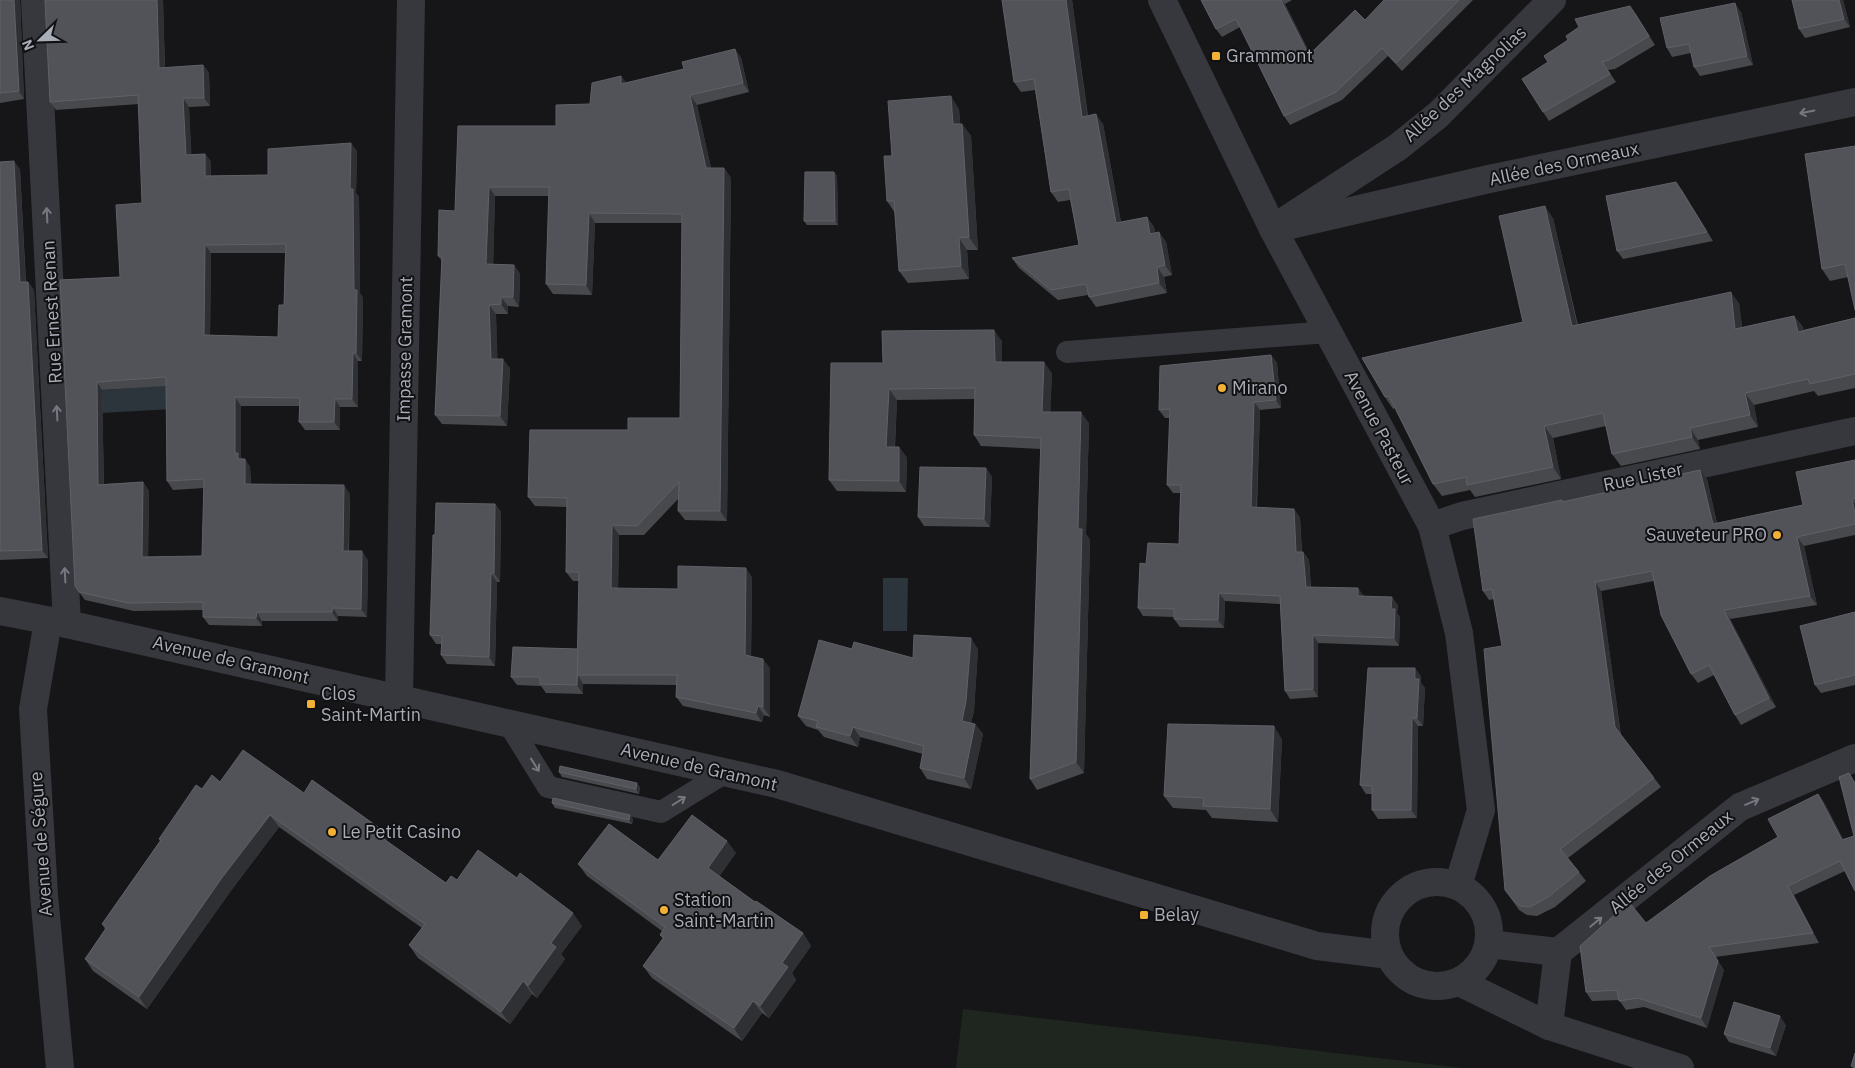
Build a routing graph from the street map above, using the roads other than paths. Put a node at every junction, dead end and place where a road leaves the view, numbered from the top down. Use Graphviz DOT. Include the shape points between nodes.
graph roads {
  1 [pos="35,0"];
  2 [pos="411,0"];
  3 [pos="1162,0"];
  4 [pos="1552,0"];
  5 [pos="1855,102"];
  6 [pos="1273,229"];
  7 [pos="1328,332"];
  8 [pos="1068,352"];
  9 [pos="1855,431"];
  10 [pos="1432,526"];
  11 [pos="0,611"];
  12 [pos="58,622"];
  13 [pos="399,698"];
  14 [pos="509,724"];
  15 [pos="1855,758"];
  16 [pos="726,772"];
  17 [pos="1458,886"];
  18 [pos="1489,944"];
  19 [pos="1558,952"];
  20 [pos="1389,955"];
  21 [pos="1460,982"];
  22 [pos="1549,1026"];
  23 [pos="60,1068"];
  24 [pos="1680,1068"];
  12 -- 1 [label="street, Rue Ernest Renan, one-way"];
  2 -- 13 [label="street, Impasse Gramont"];
  3 -- 6 [label="street, Avenue Pasteur"];
  4 -- 6 [label="street, Allée des Magnolias" via="1438,115 1398,147"];
  5 -- 6 [label="street, Allée des Ormeaux, one-way" via="1490,179"];
  6 -- 7 [label="street, Avenue Pasteur"];
  7 -- 8 [label="lane"];
  7 -- 10 [label="street, Avenue Pasteur"];
  9 -- 10 [label="street, Rue Lister" via="1462,516"];
  10 -- 17 [label="street, Avenue Pasteur" via="1459,633 1481,810"];
  11 -- 12 [label="street, Avenue de Gramont"];
  12 -- 13 [label="street, Avenue de Gramont"];
  12 -- 23 [label="street, Avenue de Ségure" via="32,709"];
  13 -- 14 [label="street, Avenue de Gramont"];
  14 -- 16 [label="street, Avenue de Gramont"];
  14 -- 16 [label="lane, one-way" via="548,787 661,812"];
  19 -- 15 [label="street, Allée des Ormeaux, one-way" via="1740,807"];
  16 -- 20 [label="street, Avenue de Gramont" via="777,784 1317,946"];
  17 -- 18 [label="street" via="1484,910 1489,926"];
  17 -- 20 [label="street" via="1428,883 1412,888 1400,897 1386,924"];
  18 -- 19 [label="street"];
  18 -- 21 [label="street" via="1483,959"];
  19 -- 22 [label="street"];
  20 -- 21 [label="street" via="1411,980 1427,986"];
  21 -- 22 [label="street"];
  22 -- 24 [label="street"];
}
